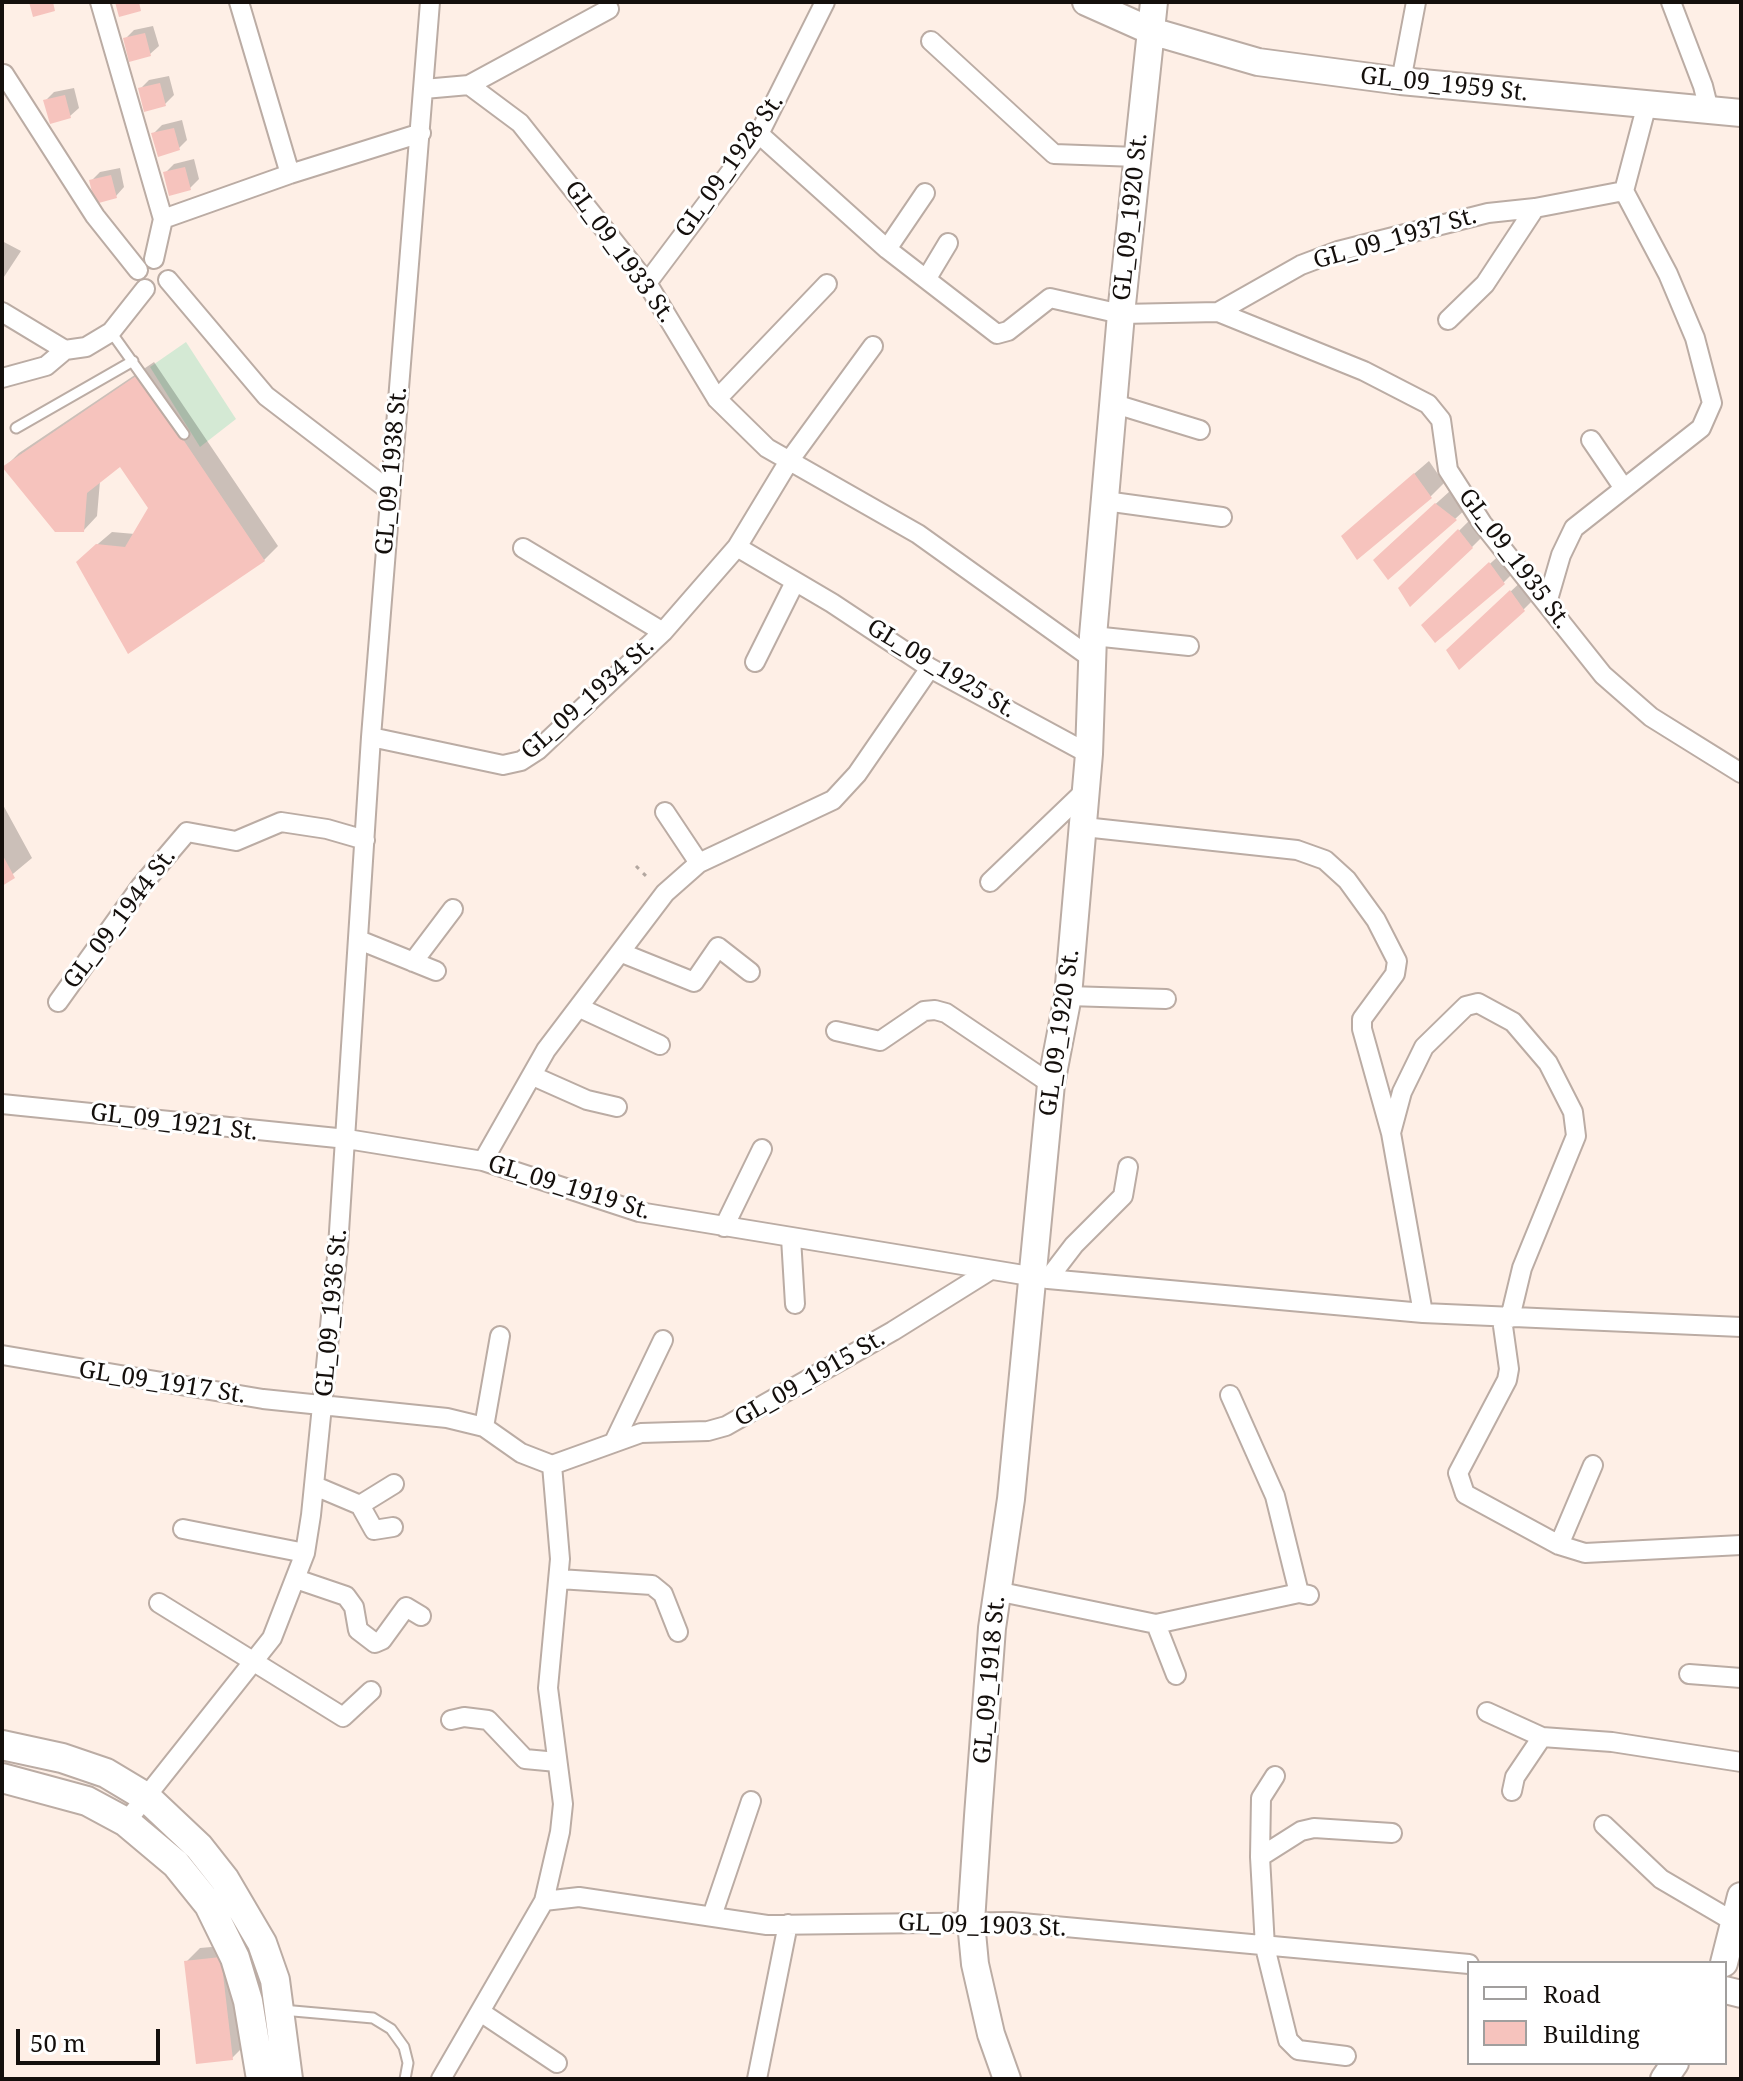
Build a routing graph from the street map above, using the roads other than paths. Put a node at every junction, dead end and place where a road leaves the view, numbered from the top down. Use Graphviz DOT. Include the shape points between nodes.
graph roads {
  1 [pos="100,2"];
  2 [pos="239,2"];
  3 [pos="430,2"];
  4 [pos="825,2"];
  5 [pos="1086,2"];
  6 [pos="1154,2"];
  7 [pos="1416,2"];
  8 [pos="1671,2"];
  9 [pos="609,9"];
  10 [pos="1151,31"];
  11 [pos="931,41"];
  12 [pos="4,74"];
  13 [pos="1401,81"];
  14 [pos="469,85"];
  15 [pos="424,89"];
  16 [pos="1647,104"];
  17 [pos="1709,110"];
  18 [pos="1741,113"];
  19 [pos="421,133"];
  20 [pos="759,134"];
  21 [pos="1137,157"];
  22 [pos="290,174"];
  23 [pos="1624,191"];
  24 [pos="925,193"];
  25 [pos="1535,208"];
  26 [pos="163,219"];
  27 [pos="948,243"];
  28 [pos="887,249"];
  29 [pos="154,259"];
  30 [pos="138,270"];
  31 [pos="927,278"];
  32 [pos="168,280"];
  33 [pos="647,283"];
  34 [pos="827,284"];
  35 [pos="145,289"];
  36 [pos="2,312"];
  37 [pos="1218,312"];
  38 [pos="1121,314"];
  39 [pos="1448,320"];
  40 [pos="111,332"];
  41 [pos="873,346"];
  42 [pos="65,350"];
  43 [pos="133,361"];
  44 [pos="2,378"];
  45 [pos="717,399"];
  46 [pos="1115,404"];
  47 [pos="16,428"];
  48 [pos="1200,430"];
  49 [pos="184,434"];
  50 [pos="1591,440"];
  51 [pos="789,461"];
  52 [pos="1623,487"];
  53 [pos="390,491"];
  54 [pos="1105,501"];
  55 [pos="1222,517"];
  56 [pos="737,547"];
  57 [pos="523,548"];
  58 [pos="795,582"];
  59 [pos="1547,603"];
  60 [pos="663,632"];
  61 [pos="1189,646"];
  62 [pos="1094,648"];
  63 [pos="755,662"];
  64 [pos="930,668"];
  65 [pos="371,737"];
  66 [pos="1089,754"];
  67 [pos="1741,773"];
  68 [pos="1087,789"];
  69 [pos="665,812"];
  70 [pos="1084,827"];
  71 [pos="365,840"];
  72 [pos="699,863"];
  73 [pos="990,882"];
  74 [pos="453,909"];
  75 [pos="359,940"];
  76 [pos="622,953"];
  77 [pos="413,962"];
  78 [pos="436,971"];
  79 [pos="750,972"];
  80 [pos="1068,996"];
  81 [pos="1166,999"];
  82 [pos="58,1002"];
  83 [pos="580,1008"];
  84 [pos="836,1031"];
  85 [pos="660,1045"];
  86 [pos="533,1076"];
  87 [pos="1051,1084"];
  88 [pos="2,1104"];
  89 [pos="617,1107"];
  90 [pos="1391,1133"];
  91 [pos="347,1139"];
  92 [pos="762,1149"];
  93 [pos="483,1161"];
  94 [pos="1128,1167"];
  95 [pos="724,1227"];
  96 [pos="791,1238"];
  97 [pos="989,1271"];
  98 [pos="1041,1278"];
  99 [pos="795,1304"];
  100 [pos="1423,1313"];
  101 [pos="1506,1318"];
  102 [pos="1741,1327"];
  103 [pos="500,1336"];
  104 [pos="663,1340"];
  105 [pos="2,1355"];
  106 [pos="1230,1395"];
  107 [pos="324,1406"];
  108 [pos="484,1427"];
  109 [pos="615,1440"];
  110 [pos="552,1465"];
  111 [pos="1593,1465"];
  112 [pos="394,1484"];
  113 [pos="315,1486"];
  114 [pos="360,1505"];
  115 [pos="393,1527"];
  116 [pos="183,1529"];
  117 [pos="1559,1545"];
  118 [pos="1741,1545"];
  119 [pos="305,1553"];
  120 [pos="296,1579"];
  121 [pos="559,1579"];
  122 [pos="996,1591"];
  123 [pos="159,1603"];
  124 [pos="421,1616"];
  125 [pos="1156,1624"];
  126 [pos="678,1632"];
  127 [pos="254,1663"];
  128 [pos="1689,1674"];
  129 [pos="1176,1675"];
  130 [pos="1741,1678"];
  131 [pos="371,1691"];
  132 [pos="1487,1712"];
  133 [pos="451,1720"];
  134 [pos="1542,1737"];
  135 [pos="2,1745"];
  136 [pos="557,1762"];
  137 [pos="1741,1762"];
  138 [pos="1275,1776"];
  139 [pos="2,1778"];
  140 [pos="1512,1791"];
  141 [pos="146,1797"];
  142 [pos="751,1801"];
  143 [pos="126,1822"];
  144 [pos="1604,1825"];
  145 [pos="1392,1833"];
  146 [pos="1260,1857"];
  147 [pos="1741,1896"];
  148 [pos="544,1901"];
  149 [pos="712,1916"];
  150 [pos="971,1922"];
  151 [pos="1736,1923"];
  152 [pos="788,1924"];
  153 [pos="1265,1947"];
  154 [pos="1725,1961"];
  155 [pos="1467,1964"];
  156 [pos="279,2009"];
  157 [pos="482,2013"];
  158 [pos="1346,2056"];
  159 [pos="557,2063"];
  160 [pos="261,2079"];
  161 [pos="288,2079"];
  162 [pos="405,2079"];
  163 [pos="441,2079"];
  164 [pos="757,2079"];
  165 [pos="1007,2079"];
  1 -- 26 [label="street"];
  2 -- 22 [label="street"];
  3 -- 15 [label="street, GL_09_1938 St."];
  4 -- 20 [label="street, GL_09_1928 St."];
  5 -- 10 [label="main road, GL_09_1959 St."];
  6 -- 10 [label="main road, GL_09_1920 St."];
  7 -- 13 [label="street"];
  8 -- 17 [label="street"];
  9 -- 14 [label="street"];
  10 -- 13 [label="main road, GL_09_1959 St." via="1258,62"];
  10 -- 21 [label="main road, GL_09_1920 St."];
  11 -- 21 [label="street" via="1054,154"];
  12 -- 30 [label="street" via="95,216"];
  13 -- 16 [label="main road, GL_09_1959 St."];
  14 -- 15 [label="street"];
  14 -- 33 [label="street, GL_09_1933 St." via="520,123"];
  15 -- 19 [label="street, GL_09_1938 St."];
  16 -- 17 [label="main road, GL_09_1959 St."];
  16 -- 23 [label="street"];
  17 -- 18 [label="main road, GL_09_1959 St."];
  19 -- 22 [label="street"];
  19 -- 53 [label="street, GL_09_1938 St."];
  20 -- 28 [label="street"];
  20 -- 33 [label="street, GL_09_1928 St."];
  21 -- 38 [label="main road, GL_09_1920 St."];
  22 -- 26 [label="street"];
  23 -- 25 [label="street, GL_09_1937 St."];
  23 -- 52 [label="street" via="1695,338 1712,403 1701,428"];
  24 -- 28 [label="street"];
  25 -- 37 [label="street, GL_09_1937 St." via="1442,223 1338,251 1301,265"];
  25 -- 39 [label="street, GL_09_1937 St." via="1485,284"];
  26 -- 29 [label="street"];
  27 -- 31 [label="street"];
  28 -- 31 [label="street"];
  29 -- 30 [label="street"];
  29 -- 32 [label="street" via="166,266"];
  30 -- 35 [label="street"];
  31 -- 38 [label="street" via="997,334 1050,298"];
  32 -- 35 [label="street" via="158,290"];
  32 -- 53 [label="street" via="266,396"];
  33 -- 45 [label="street, GL_09_1933 St."];
  34 -- 45 [label="street"];
  35 -- 40 [label="street"];
  36 -- 42 [label="street"];
  37 -- 38 [label="street"];
  37 -- 59 [label="street, GL_09_1935 St." via="1364,371 1428,404 1441,420 1448,470 1482,523"];
  38 -- 46 [label="main road, GL_09_1920 St."];
  40 -- 42 [label="street" via="86,347"];
  40 -- 43 [label="lane"];
  41 -- 51 [label="street"];
  42 -- 44 [label="street" via="46,366"];
  43 -- 47 [label="lane"];
  43 -- 49 [label="lane"];
  45 -- 51 [label="street, GL_09_1933 St." via="767,448"];
  46 -- 48 [label="street"];
  46 -- 54 [label="main road, GL_09_1920 St."];
  50 -- 52 [label="street"];
  51 -- 56 [label="street, GL_09_1934 St."];
  51 -- 62 [label="street, GL_09_1933 St." via="918,534"];
  52 -- 59 [label="street" via="1574,528"];
  53 -- 65 [label="street, GL_09_1938 St."];
  54 -- 55 [label="street"];
  54 -- 62 [label="main road, GL_09_1920 St."];
  56 -- 58 [label="street, GL_09_1925 St."];
  56 -- 60 [label="street, GL_09_1934 St."];
  57 -- 60 [label="street, GL_09_1934 St."];
  58 -- 63 [label="street"];
  58 -- 64 [label="street, GL_09_1925 St."];
  59 -- 67 [label="street, GL_09_1935 St." via="1603,675 1651,717"];
  60 -- 65 [label="street, GL_09_1934 St." via="521,761 503,765"];
  61 -- 62 [label="street"];
  62 -- 66 [label="main road, GL_09_1920 St."];
  64 -- 66 [label="street, GL_09_1925 St."];
  64 -- 72 [label="street" via="833,800"];
  65 -- 71 [label="street, GL_09_1938 St."];
  66 -- 68 [label="main road, GL_09_1920 St."];
  68 -- 70 [label="main road, GL_09_1920 St."];
  68 -- 73 [label="street"];
  69 -- 72 [label="street"];
  70 -- 80 [label="main road, GL_09_1920 St."];
  70 -- 90 [label="street" via="1297,850 1325,860 1347,880 1397,961 1395,974 1362,1019"];
  71 -- 75 [label="street, GL_09_1938 St."];
  71 -- 82 [label="street, GL_09_1944 St." via="281,822 236,841 187,832 141,886"];
  72 -- 76 [label="street" via="665,893"];
  74 -- 77 [label="street"];
  75 -- 77 [label="street"];
  75 -- 91 [label="street, GL_09_1938 St."];
  76 -- 79 [label="street" via="694,982 718,947"];
  76 -- 83 [label="street"];
  77 -- 78 [label="street"];
  80 -- 81 [label="street"];
  80 -- 87 [label="main road, GL_09_1920 St."];
  83 -- 85 [label="street"];
  83 -- 86 [label="street" via="546,1050"];
  84 -- 87 [label="street" via="880,1041 924,1011 935,1010"];
  86 -- 89 [label="street"];
  86 -- 93 [label="street"];
  87 -- 98 [label="main road, GL_09_1920 St."];
  88 -- 91 [label="street, GL_09_1921 St."];
  90 -- 100 [label="street"];
  90 -- 101 [label="street" via="1402,1092 1424,1047 1466,1006 1478,1003 1513,1022 1548,1063 1573,1112 1576,1136"];
  91 -- 93 [label="street, GL_09_1919 St."];
  91 -- 107 [label="street, GL_09_1936 St."];
  92 -- 95 [label="street"];
  93 -- 95 [label="street, GL_09_1919 St." via="622,1208"];
  94 -- 98 [label="street" via="1123,1196"];
  95 -- 96 [label="street, GL_09_1919 St."];
  96 -- 97 [label="street, GL_09_1919 St."];
  96 -- 99 [label="street"];
  97 -- 98 [label="street, GL_09_1919 St."];
  97 -- 109 [label="street, GL_09_1915 St." via="726,1426"];
  98 -- 100 [label="street, GL_09_1919 St."];
  98 -- 122 [label="main road, GL_09_1918 St."];
  100 -- 101 [label="street, GL_09_1919 St."];
  101 -- 102 [label="street, GL_09_1919 St."];
  101 -- 117 [label="street" via="1507,1380 1458,1478 1465,1494"];
  103 -- 108 [label="street"];
  104 -- 109 [label="street"];
  105 -- 107 [label="street, GL_09_1917 St."];
  106 -- 125 [label="street" via="1275,1496 1304,1594"];
  107 -- 108 [label="street" via="404,1411"];
  107 -- 113 [label="street, GL_09_1936 St."];
  108 -- 110 [label="street" via="521,1453"];
  109 -- 110 [label="street, GL_09_1915 St."];
  110 -- 121 [label="street"];
  111 -- 117 [label="street"];
  112 -- 114 [label="street"];
  113 -- 114 [label="street"];
  113 -- 119 [label="street, GL_09_1936 St."];
  114 -- 115 [label="street" via="374,1530"];
  116 -- 119 [label="street"];
  117 -- 118 [label="street" via="1585,1553 1619,1553"];
  119 -- 120 [label="street, GL_09_1936 St."];
  120 -- 124 [label="street" via="346,1596 358,1630 375,1643 406,1607"];
  120 -- 127 [label="street, GL_09_1936 St." via="272,1638"];
  121 -- 126 [label="street" via="652,1585 663,1594"];
  121 -- 136 [label="street" via="548,1688"];
  122 -- 125 [label="street"];
  122 -- 150 [label="main road, GL_09_1918 St."];
  123 -- 127 [label="street"];
  125 -- 129 [label="street"];
  127 -- 131 [label="street" via="343,1717"];
  127 -- 141 [label="street, GL_09_1936 St."];
  128 -- 130 [label="street"];
  132 -- 134 [label="street"];
  133 -- 136 [label="street" via="488,1720 525,1759"];
  134 -- 137 [label="street"];
  134 -- 140 [label="street" via="1515,1777"];
  135 -- 141 [label="main road" via="106,1773"];
  136 -- 148 [label="street" via="562,1818"];
  138 -- 146 [label="street" via="1261,1798"];
  139 -- 143 [label="main road" via="66,1793"];
  141 -- 143 [label="street, GL_09_1936 St."];
  141 -- 156 [label="main road" via="199,1847 237,1898 262,1943"];
  142 -- 149 [label="street"];
  143 -- 160 [label="main road" via="176,1864 225,1935 248,2001"];
  144 -- 151 [label="street" via="1661,1879"];
  145 -- 146 [label="street" via="1314,1828"];
  146 -- 153 [label="street"];
  147 -- 151 [label="main road"];
  148 -- 149 [label="street, GL_09_1903 St." via="579,1897"];
  148 -- 157 [label="street"];
  149 -- 152 [label="street, GL_09_1903 St."];
  150 -- 152 [label="street, GL_09_1903 St."];
  150 -- 153 [label="street, GL_09_1903 St."];
  150 -- 165 [label="main road, GL_09_1918 St." via="980,1995"];
  151 -- 154 [label="main road"];
  152 -- 164 [label="street"];
  153 -- 155 [label="street, GL_09_1903 St."];
  153 -- 158 [label="street" via="1291,2046"];
  156 -- 161 [label="main road"];
  156 -- 162 [label="lane" via="373,2018 391,2029 404,2047"];
  157 -- 159 [label="street"];
  157 -- 163 [label="street"];
}
